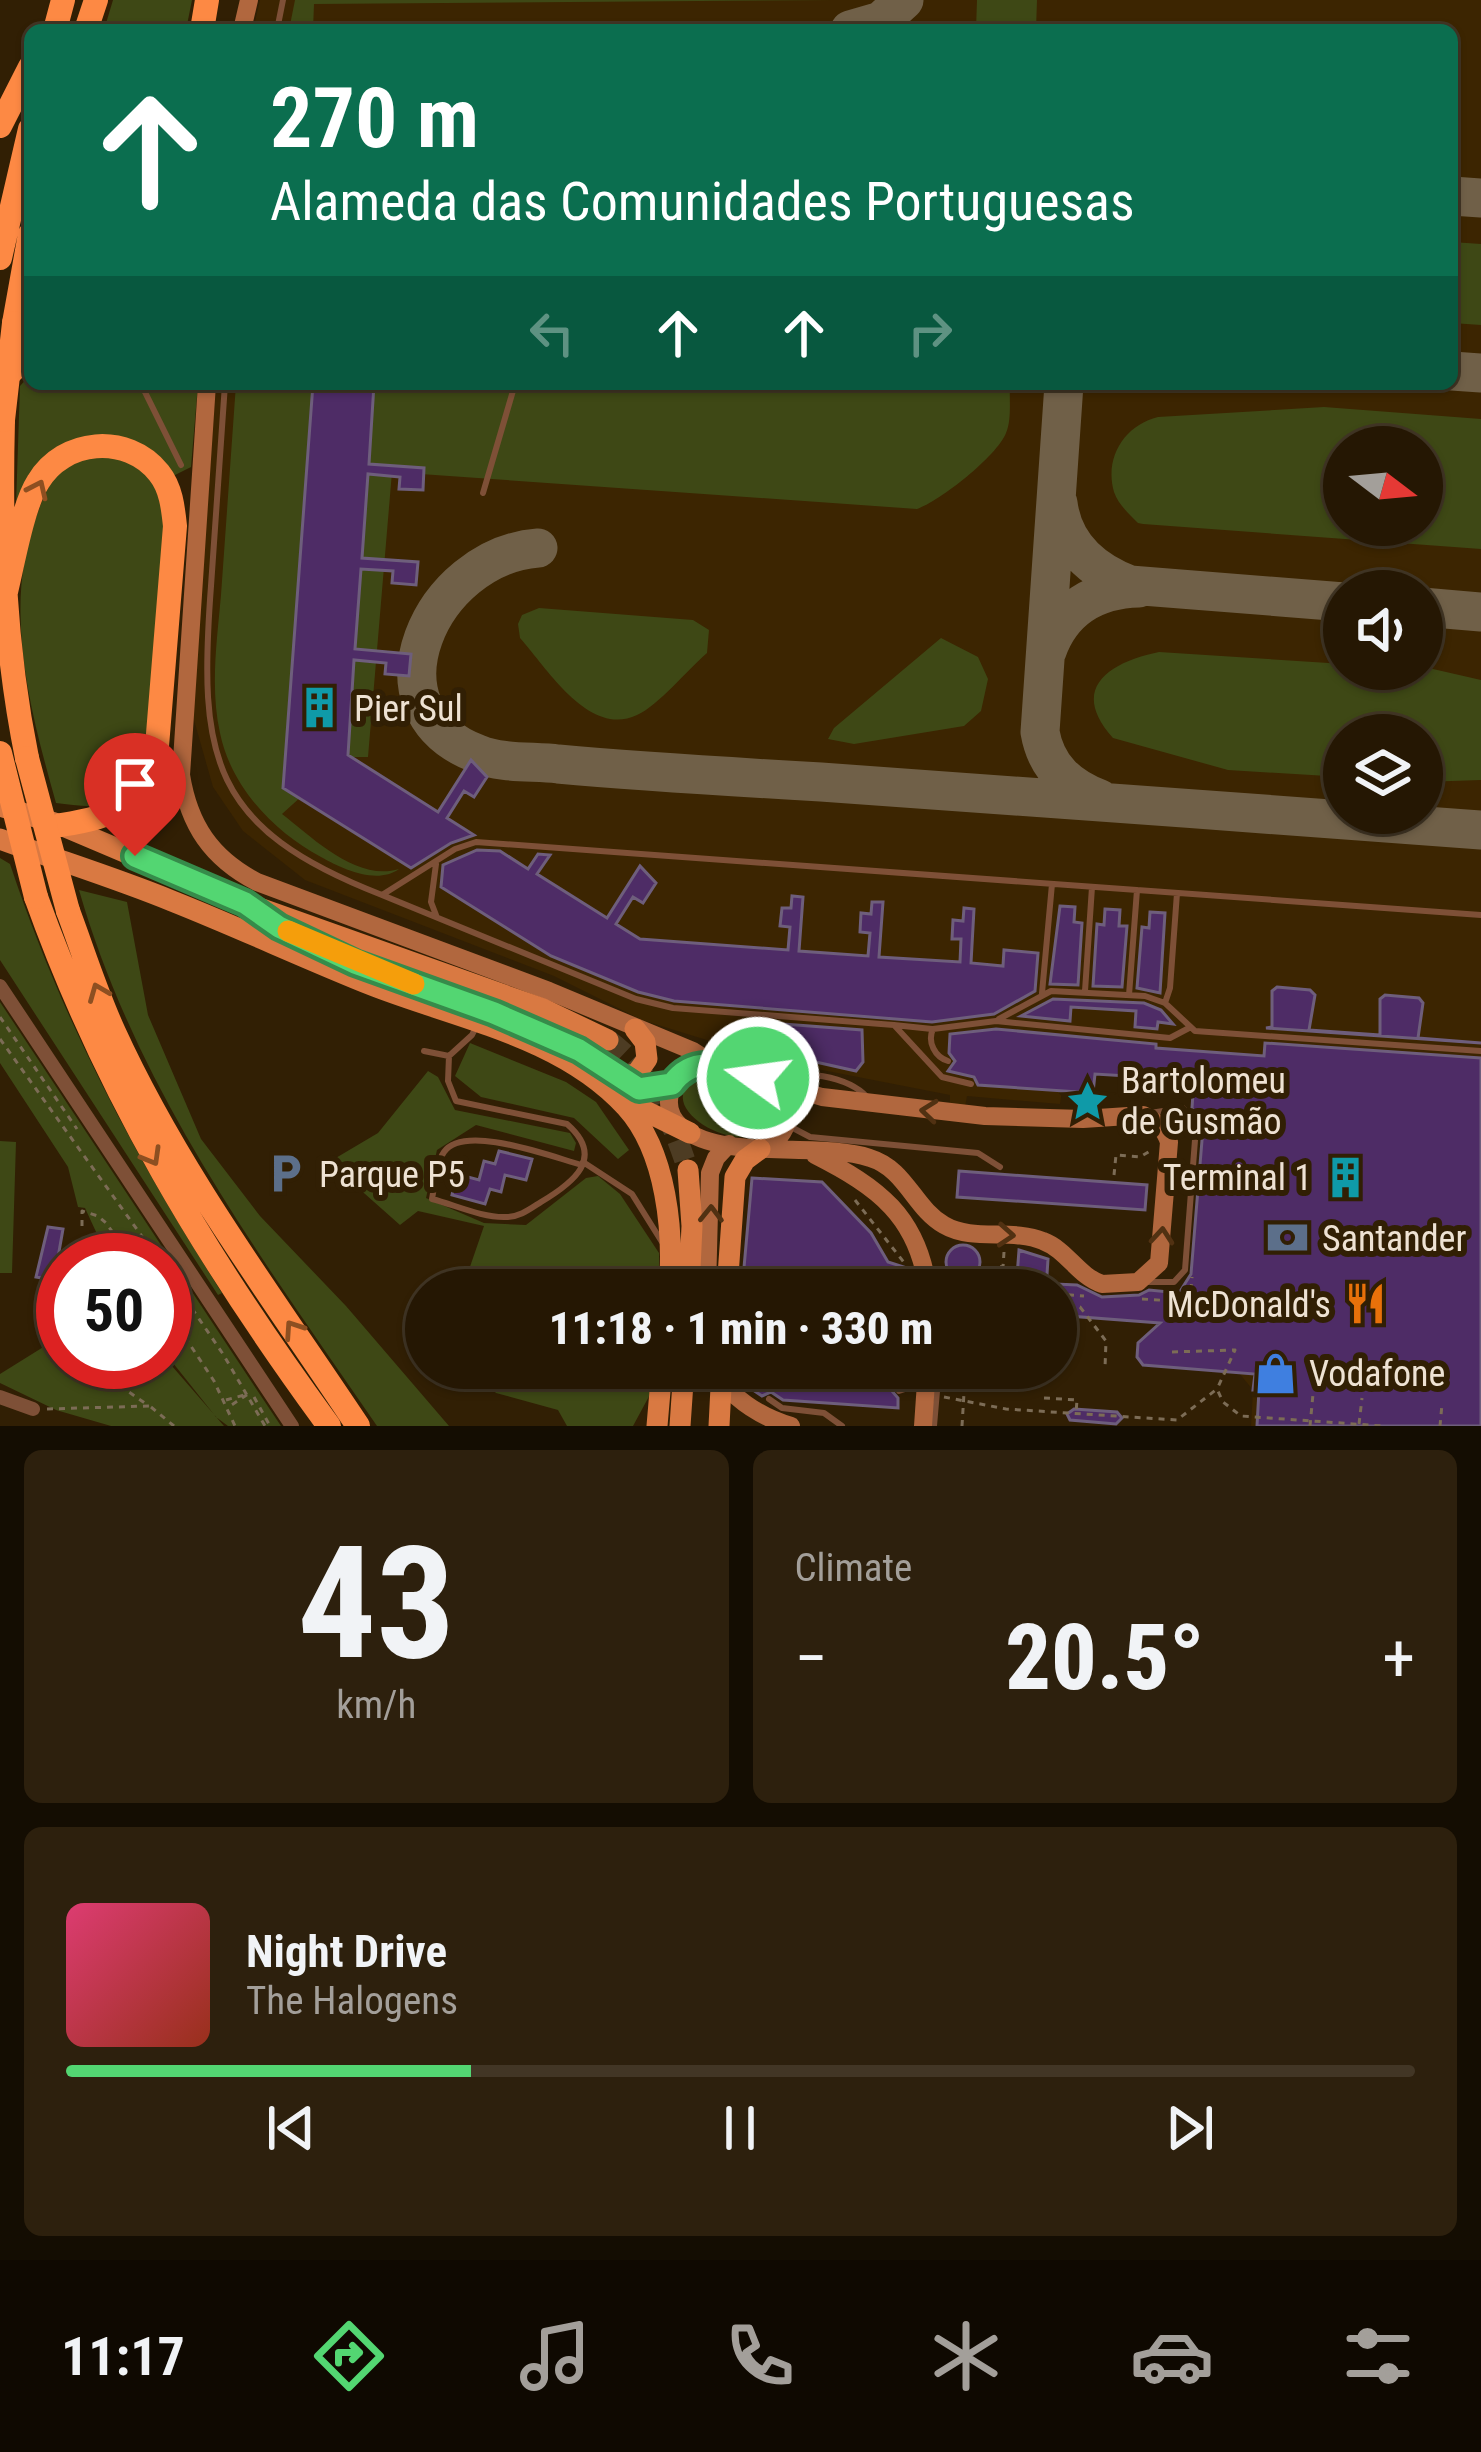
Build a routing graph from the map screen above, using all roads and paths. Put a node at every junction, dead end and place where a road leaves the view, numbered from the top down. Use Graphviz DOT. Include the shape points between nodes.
graph roads {
  1 [pos="24,79"];
  2 [pos="0,126"];
  3 [pos="24,155"];
  4 [pos="0,258"];
  5 [pos="24,267"];
  6 [pos="24,358"];
  7 [pos="0,383"];
  8 [pos="144,390"];
  9 [pos="207,390"];
  10 [pos="226,390"];
  11 [pos="513,390"];
  12 [pos="181,465"];
  13 [pos="483,493"];
  14 [pos="4,600"];
  15 [pos="0,753"];
  16 [pos="0,806"];
  17 [pos="62,825"];
  18 [pos="0,839"];
  19 [pos="436,861"];
  20 [pos="1052,884"];
  21 [pos="1092,887"];
  22 [pos="1137,890"];
  23 [pos="1177,893"];
  24 [pos="382,895"];
  25 [pos="245,903"];
  26 [pos="1481,915"];
  27 [pos="437,918"];
  28 [pos="0,986"];
  29 [pos="1084,992"];
  30 [pos="1042,993"];
  31 [pos="1129,995"];
  32 [pos="1165,1004"];
  33 [pos="996,1021"];
  34 [pos="479,1022"];
  35 [pos="894,1025"];
  36 [pos="1190,1028"];
  37 [pos="933,1029"];
  38 [pos="644,1034"];
  39 [pos="0,1039"];
  40 [pos="608,1040"];
  41 [pos="424,1051"];
  42 [pos="1481,1051"];
  43 [pos="449,1056"];
  44 [pos="948,1061"];
  45 [pos="715,1065"];
  46 [pos="762,1080"];
  47 [pos="674,1081"];
  48 [pos="612,1082"];
  49 [pos="971,1084"];
  50 [pos="1143,1115"];
  51 [pos="788,1122"];
  52 [pos="691,1132"];
  53 [pos="729,1144"];
  54 [pos="764,1148"];
  55 [pos="806,1150"];
  56 [pos="582,1163"];
  57 [pos="1000,1167"];
  58 [pos="688,1170"];
  59 [pos="855,1200"];
  60 [pos="82,1226"];
  61 [pos="112,1233"];
  62 [pos="140,1233"];
  63 [pos="1004,1252"];
  64 [pos="666,1269"];
  65 [pos="669,1269"];
  66 [pos="690,1269"];
  67 [pos="708,1269"];
  68 [pos="730,1269"];
  69 [pos="909,1269"];
  70 [pos="922,1269"];
  71 [pos="997,1269"];
  72 [pos="1138,1282"];
  73 [pos="1077,1306"];
  74 [pos="192,1308"];
  75 [pos="192,1349"];
  76 [pos="1172,1352"];
  77 [pos="1105,1368"];
  78 [pos="297,1382"];
  79 [pos="125,1389"];
  80 [pos="660,1389"];
  81 [pos="683,1389"];
  82 [pos="721,1389"];
  83 [pos="729,1389"];
  84 [pos="905,1389"];
  85 [pos="925,1389"];
  86 [pos="937,1389"];
  87 [pos="971,1389"];
  88 [pos="1217,1389"];
  89 [pos="899,1391"];
  90 [pos="250,1393"];
  91 [pos="1312,1394"];
  92 [pos="936,1396"];
  93 [pos="0,1397"];
  94 [pos="1044,1398"];
  95 [pos="1362,1398"];
  96 [pos="769,1399"];
  97 [pos="964,1399"];
  98 [pos="225,1400"];
  99 [pos="1442,1404"];
  100 [pos="149,1406"];
  101 [pos="229,1407"];
  102 [pos="33,1409"];
  103 [pos="1076,1414"];
  104 [pos="1310,1423"];
  105 [pos="1359,1425"];
  106 [pos="174,1426"];
  107 [pos="236,1426"];
  108 [pos="265,1426"];
  109 [pos="292,1426"];
  110 [pos="316,1426"];
  111 [pos="329,1426"];
  112 [pos="358,1426"];
  113 [pos="657,1426"];
  114 [pos="680,1426"];
  115 [pos="719,1426"];
  116 [pos="791,1426"];
  117 [pos="842,1426"];
  118 [pos="922,1426"];
  119 [pos="934,1426"];
  120 [pos="962,1426"];
  121 [pos="1383,1426"];
  122 [pos="1441,1426"];
  1 -- 2 [label="highway"];
  3 -- 4 [label="highway"];
  5 -- 14 [label="highway, bridge" via="3,420"];
  6 -- 7 [label="highway"];
  8 -- 12 [label="lane"];
  9 -- 38 [label="main road" via="181,751 184,797 199,833 257,882"];
  10 -- 24 [label="lane" via="205,692 221,771 266,832 304,861"];
  11 -- 13 [label="lane"];
  14 -- 17 [label="highway, one-way" via="35,485 50,465 94,445 131,452 159,473 175,526 152,769 123,808"];
  112 -- 14 [label="highway, one-way, bridge" via="211,1206 115,1033 68,910 27,758"];
  15 -- 78 [label="highway, one-way, bridge" via="64,976 142,1142"];
  16 -- 17 [label="main road"];
  17 -- 25 [label="main road"];
  18 -- 34 [label="main road"];
  19 -- 20 [label="lane" via="476,842"];
  19 -- 24 [label="lane"];
  19 -- 27 [label="lane"];
  20 -- 21 [label="lane"];
  20 -- 30 [label="lane"];
  21 -- 22 [label="lane"];
  21 -- 29 [label="lane"];
  22 -- 23 [label="lane"];
  22 -- 31 [label="lane"];
  23 -- 26 [label="lane"];
  23 -- 32 [label="lane"];
  24 -- 27 [label="lane"];
  25 -- 40 [label="main road"];
  25 -- 48 [label="main road" via="336,955 579,1050"];
  27 -- 35 [label="lane" via="673,1008"];
  28 -- 109 [label="street"];
  29 -- 30 [label="lane"];
  29 -- 31 [label="lane"];
  30 -- 33 [label="lane"];
  31 -- 32 [label="lane"];
  32 -- 36 [label="lane"];
  33 -- 36 [label="lane" via="1170,1038"];
  33 -- 37 [label="lane"];
  34 -- 43 [label="lane"];
  34 -- 48 [label="main road"];
  35 -- 37 [label="lane"];
  35 -- 49 [label="lane" via="942,1077"];
  36 -- 42 [label="lane"];
  37 -- 44 [label="lane" via="932,1045"];
  38 -- 45 [label="main road"];
  38 -- 47 [label="main road"];
  38 -- 48 [label="main road" via="646,1059 637,1073"];
  39 -- 62 [label="path"];
  41 -- 43 [label="lane"];
  43 -- 56 [label="lane" via="456,1101 567,1124 584,1146"];
  45 -- 46 [label="main road"];
  45 -- 47 [label="main road" via="692,1066"];
  50 -- 46 [label="main road, one-way" via="985,1116 873,1105"];
  46 -- 51 [label="main road" via="782,1092"];
  47 -- 48 [label="main road" via="648,1090"];
  47 -- 52 [label="main road" via="670,1110"];
  48 -- 52 [label="main road" via="640,1111"];
  48 -- 65 [label="main road" via="657,1167"];
  72 -- 50 [label="main road, one-way" via="1162,1250 1169,1142"];
  50 -- 72 [label="lane" via="1183,1108 1196,1127 1185,1270 1174,1282"];
  51 -- 54 [label="main road"];
  51 -- 57 [label="lane" via="804,1136 978,1153"];
  52 -- 53 [label="main road"];
  53 -- 54 [label="main road"];
  67 -- 53 [label="main road, one-way" via="710,1173"];
  54 -- 55 [label="main road"];
  54 -- 68 [label="main road" via="737,1169"];
  55 -- 70 [label="main road" via="885,1198 911,1234"];
  55 -- 72 [label="main road, one-way" via="877,1160 943,1225 1041,1240 1094,1281"];
  56 -- 56 [label="lane" via="568,1185 513,1217 432,1199 440,1160 461,1140"];
  56 -- 64 [label="lane" via="639,1202"];
  58 -- 66 [label="main road"];
  59 -- 69 [label="path"];
  60 -- 61 [label="path" via="82,1211"];
  63 -- 71 [label="path"];
  73 -- 77 [label="path" via="1106,1341"];
  74 -- 90 [label="path"];
  75 -- 98 [label="path"];
  76 -- 88 [label="path" via="1235,1350"];
  78 -- 110 [label="highway"];
  78 -- 111 [label="highway"];
  79 -- 100 [label="path"];
  80 -- 113 [label="main road"];
  81 -- 114 [label="main road"];
  82 -- 115 [label="main road, bridge"];
  83 -- 116 [label="main road"];
  84 -- 89 [label="lane"];
  85 -- 118 [label="main road"];
  86 -- 92 [label="lane"];
  87 -- 97 [label="path"];
  88 -- 103 [label="path" via="1177,1420"];
  88 -- 104 [label="path" via="1241,1416"];
  90 -- 98 [label="path"];
  90 -- 101 [label="path"];
  90 -- 108 [label="path"];
  91 -- 104 [label="path"];
  92 -- 97 [label="path"];
  92 -- 119 [label="lane"];
  93 -- 102 [label="street"];
  94 -- 103 [label="path" via="1078,1400"];
  95 -- 105 [label="path"];
  96 -- 117 [label="lane"];
  97 -- 103 [label="path"];
  97 -- 120 [label="path"];
  98 -- 101 [label="path"];
  99 -- 122 [label="path"];
  100 -- 102 [label="path"];
  100 -- 106 [label="path"];
  101 -- 107 [label="path"];
  104 -- 105 [label="path"];
  105 -- 121 [label="path"];
}
